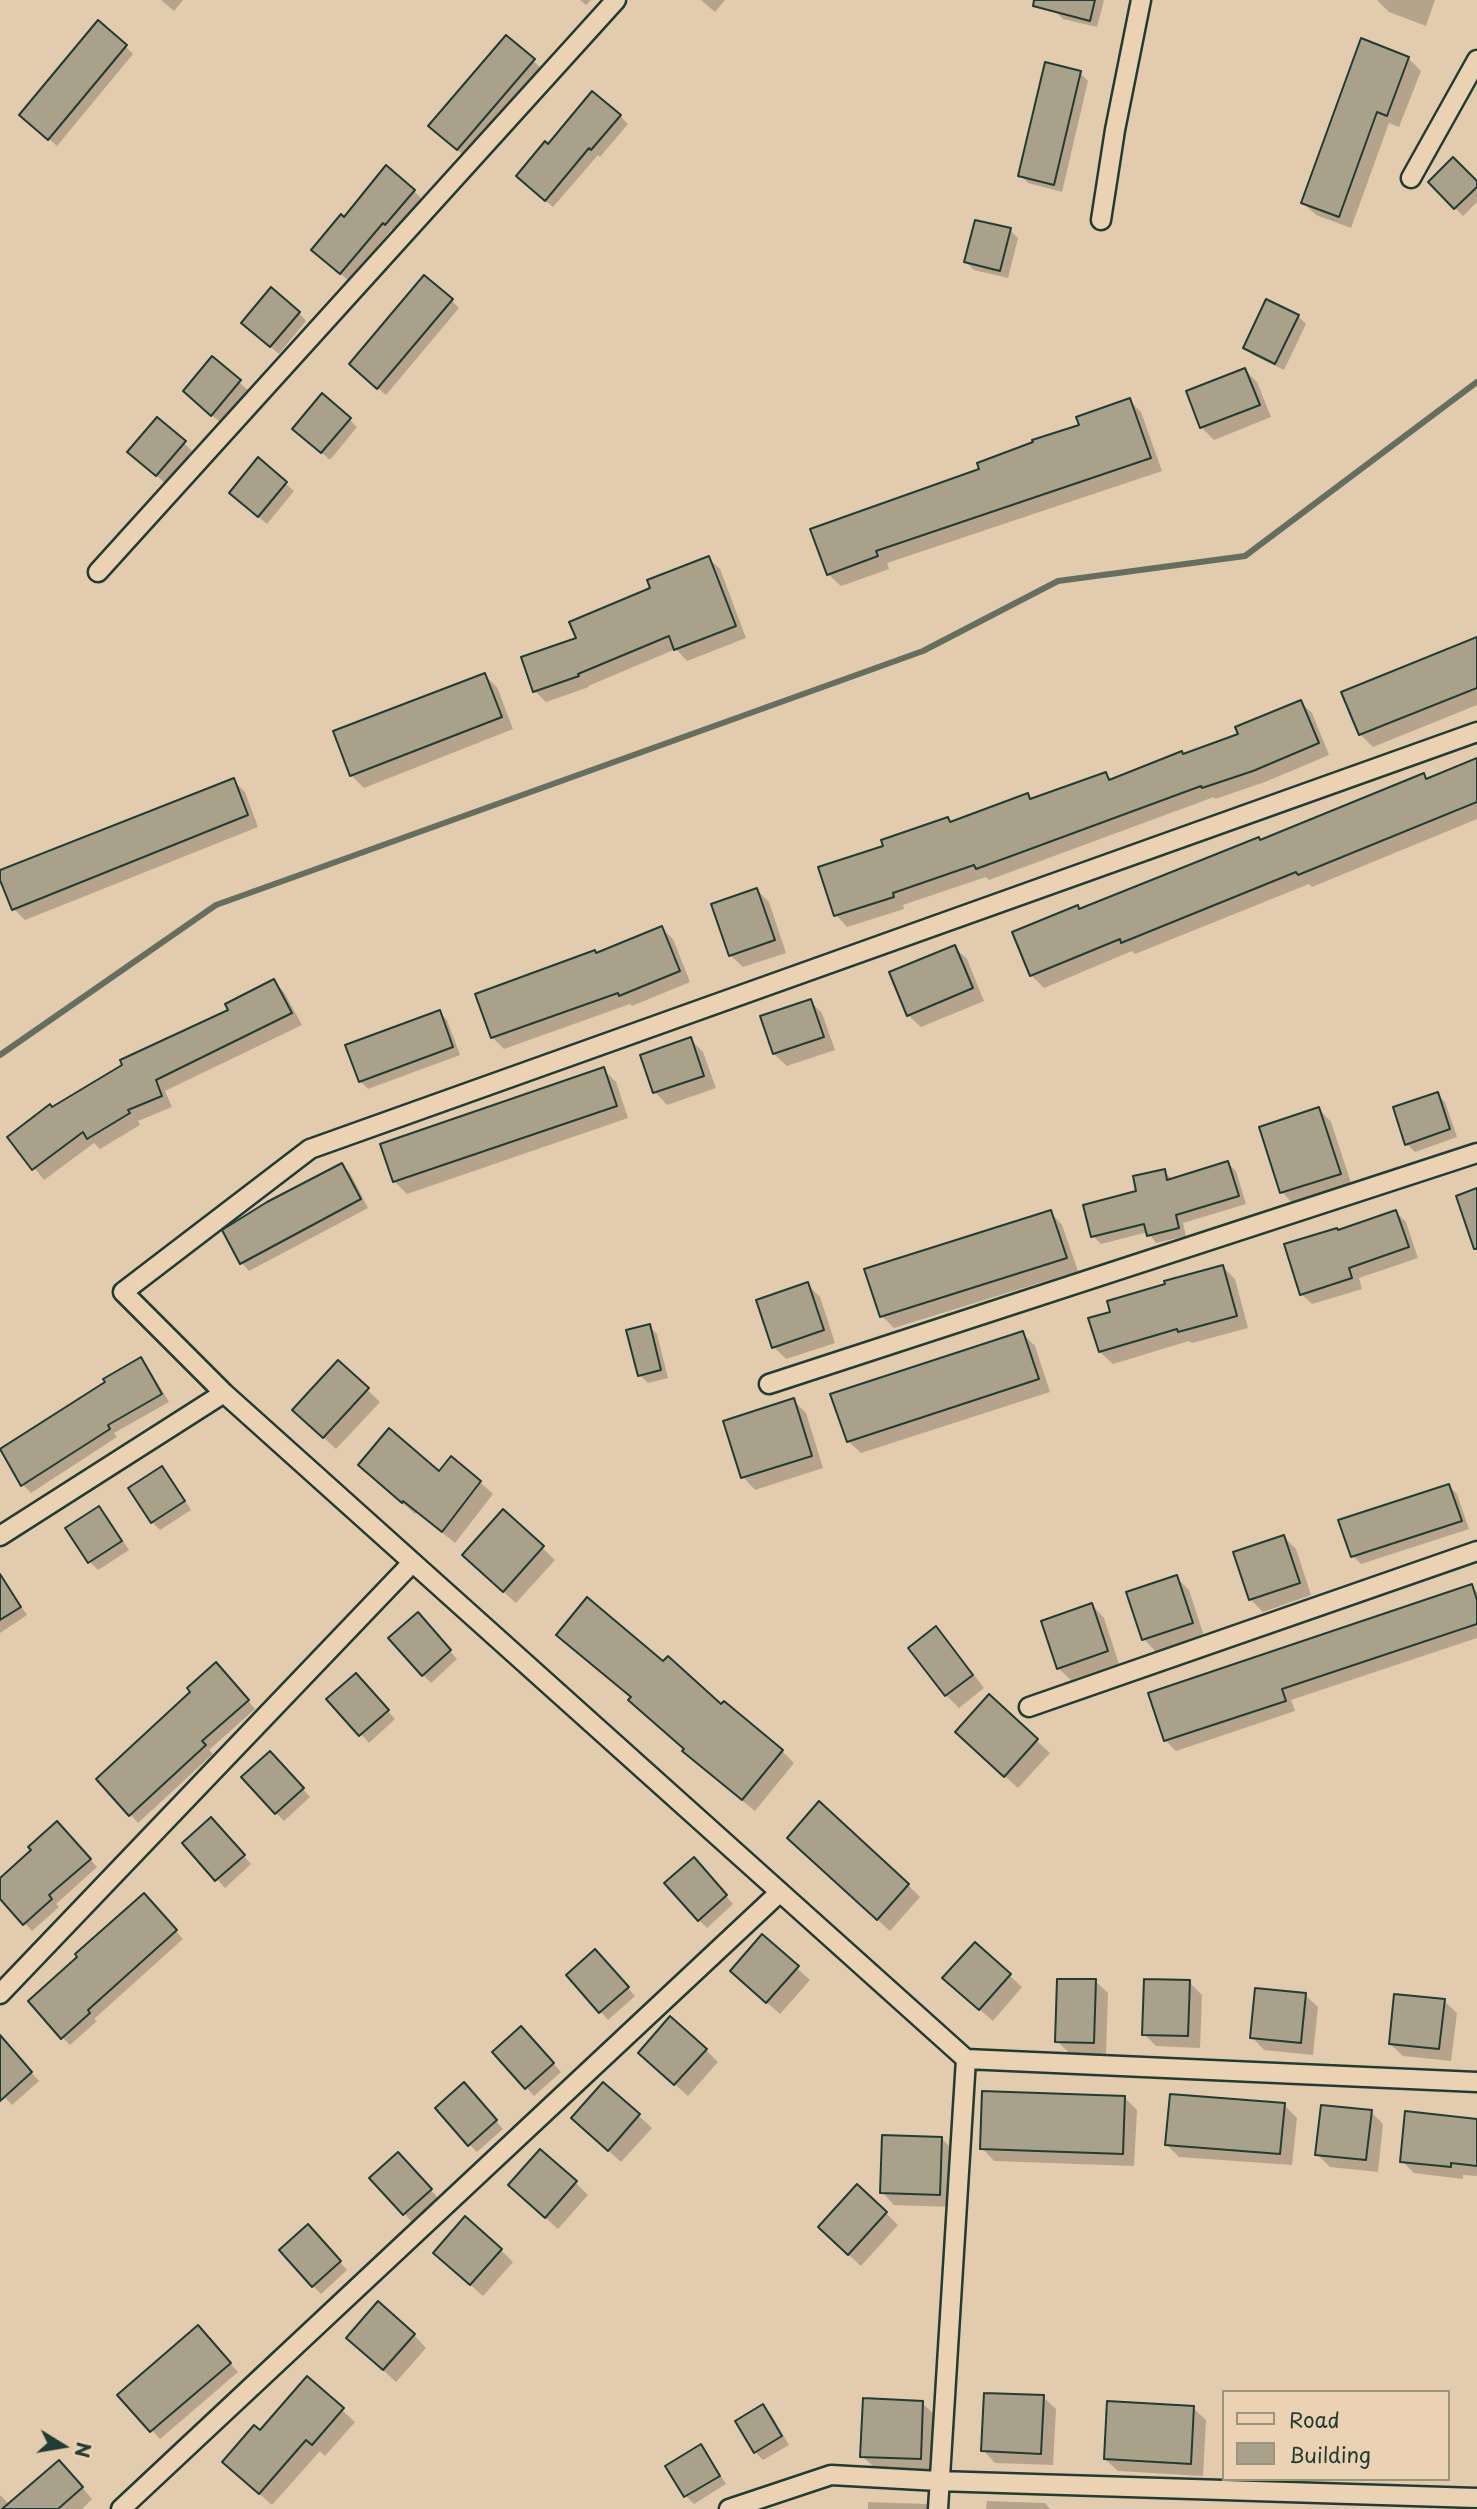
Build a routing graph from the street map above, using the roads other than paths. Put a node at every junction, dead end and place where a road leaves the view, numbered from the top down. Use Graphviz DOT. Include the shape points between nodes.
graph roads {
  1 [pos="617,0"];
  2 [pos="1141,0"];
  3 [pos="1477,60"];
  4 [pos="1411,178"];
  5 [pos="1101,220"];
  6 [pos="98,572"];
  7 [pos="1477,732"];
  8 [pos="1477,1153"];
  9 [pos="769,1384"];
  10 [pos="224,1393"];
  11 [pos="0,1536"];
  12 [pos="1477,1551"];
  13 [pos="412,1563"];
  14 [pos="1029,1707"];
  15 [pos="779,1893"];
  16 [pos="0,1994"];
  17 [pos="966,2059"];
  18 [pos="1477,2082"];
  19 [pos="938,2482"];
  20 [pos="1477,2498"];
  21 [pos="121,2509"];
  22 [pos="729,2509"];
  23 [pos="938,2509"];
  1 -- 6 [label="street"];
  2 -- 5 [label="street"];
  3 -- 4 [label="street"];
  7 -- 10 [label="street" via="310,1149 123,1292"];
  8 -- 9 [label="street"];
  10 -- 11 [label="street"];
  10 -- 13 [label="street"];
  12 -- 14 [label="street"];
  13 -- 15 [label="street"];
  13 -- 16 [label="street"];
  15 -- 17 [label="street"];
  15 -- 21 [label="street"];
  17 -- 18 [label="street"];
  17 -- 19 [label="street"];
  19 -- 20 [label="street"];
  19 -- 22 [label="street" via="831,2475"];
  19 -- 23 [label="street"];
}
